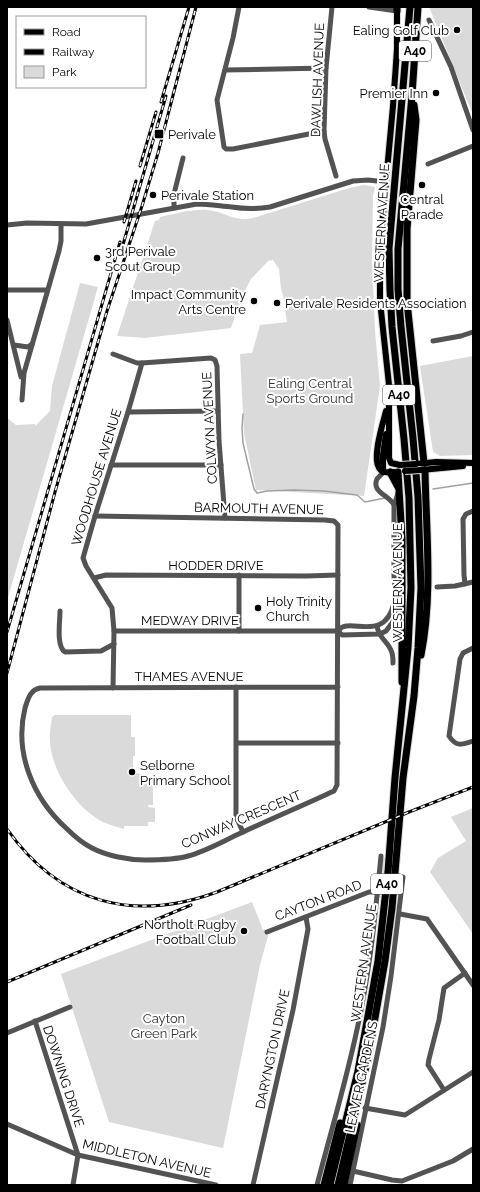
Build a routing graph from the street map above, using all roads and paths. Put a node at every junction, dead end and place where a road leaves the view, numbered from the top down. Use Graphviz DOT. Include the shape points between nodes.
graph roads {
  1 [pos="239,7"];
  2 [pos="332,7"];
  3 [pos="369,7"];
  4 [pos="410,7"];
  5 [pos="418,7"];
  6 [pos="397,9"];
  7 [pos="429,20"];
  8 [pos="326,68"];
  9 [pos="225,70"];
  10 [pos="412,95"];
  11 [pos="473,130"];
  12 [pos="324,131"];
  13 [pos="473,146"];
  14 [pos="183,158"];
  15 [pos="428,164"];
  16 [pos="336,176"];
  17 [pos="386,182"];
  18 [pos="174,208"];
  19 [pos="61,224"];
  20 [pos="7,225"];
  21 [pos="7,290"];
  22 [pos="48,290"];
  23 [pos="7,320"];
  24 [pos="473,332"];
  25 [pos="434,341"];
  26 [pos="32,344"];
  27 [pos="14,345"];
  28 [pos="113,354"];
  29 [pos="142,363"];
  30 [pos="389,397"];
  31 [pos="218,411"];
  32 [pos="128,412"];
  33 [pos="389,417"];
  34 [pos="473,464"];
  35 [pos="110,465"];
  36 [pos="221,465"];
  37 [pos="423,467"];
  38 [pos="399,468"];
  39 [pos="386,472"];
  40 [pos="398,489"];
  41 [pos="394,506"];
  42 [pos="473,511"];
  43 [pos="95,516"];
  44 [pos="225,518"];
  45 [pos="239,575"];
  46 [pos="338,575"];
  47 [pos="94,578"];
  48 [pos="473,582"];
  49 [pos="465,584"];
  50 [pos="437,587"];
  51 [pos="395,599"];
  52 [pos="60,611"];
  53 [pos="377,626"];
  54 [pos="114,631"];
  55 [pos="239,631"];
  56 [pos="338,631"];
  57 [pos="379,635"];
  58 [pos="114,644"];
  59 [pos="473,648"];
  60 [pos="393,663"];
  61 [pos="236,687"];
  62 [pos="338,687"];
  63 [pos="40,688"];
  64 [pos="114,688"];
  65 [pos="404,696"];
  66 [pos="414,696"];
  67 [pos="473,740"];
  68 [pos="237,743"];
  69 [pos="338,743"];
  70 [pos="243,832"];
  71 [pos="381,856"];
  72 [pos="403,877"];
  73 [pos="377,892"];
  74 [pos="400,914"];
  75 [pos="306,917"];
  76 [pos="267,932"];
  77 [pos="465,973"];
  78 [pos="473,985"];
  79 [pos="70,1007"];
  80 [pos="35,1021"];
  81 [pos="7,1033"];
  82 [pos="358,1071"];
  83 [pos="473,1072"];
  84 [pos="444,1090"];
  85 [pos="365,1108"];
  86 [pos="7,1124"];
  87 [pos="473,1149"];
  88 [pos="78,1155"];
  89 [pos="353,1171"];
  90 [pos="341,1183"];
  91 [pos="73,1185"];
  92 [pos="216,1185"];
  93 [pos="253,1185"];
  94 [pos="317,1185"];
  95 [pos="324,1185"];
  96 [pos="330,1185"];
  97 [pos="350,1185"];
  1 -- 9 [label="street"];
  2 -- 8 [label="street, DAWLISH AVENUE"];
  3 -- 6 [label="street"];
  4 -- 65 [label="highway, WESTERN AVENUE / A40" via="389,248 392,327 409,498 411,588"];
  5 -- 10 [label="highway, WESTERN AVENUE / A40"];
  6 -- 17 [label="main road"];
  7 -- 11 [label="street" via="451,67"];
  8 -- 9 [label="street"];
  8 -- 12 [label="street, DAWLISH AVENUE"];
  9 -- 12 [label="street" via="217,100 225,148 234,149"];
  10 -- 37 [label="highway, A40" via="416,120 407,229 407,302"];
  10 -- 66 [label="highway, WESTERN AVENUE / A40" via="398,256 398,289 418,496 420,546 418,648"];
  12 -- 16 [label="street, DAWLISH AVENUE"];
  13 -- 15 [label="street"];
  14 -- 18 [label="street" via="174,194"];
  17 -- 18 [label="street" via="353,181 270,207 208,204"];
  17 -- 30 [label="main road" via="380,247 380,301"];
  18 -- 19 [label="street" via="97,222"];
  19 -- 20 [label="street"];
  19 -- 22 [label="street" via="61,241"];
  21 -- 22 [label="street"];
  22 -- 26 [label="street"];
  23 -- 27 [label="street"];
  24 -- 25 [label="street"];
  26 -- 27 [label="street" via="28,347"];
  26 -- 27 [label="street" via="24,373 22,400 21,374"];
  28 -- 29 [label="street"];
  29 -- 31 [label="street, COLWYN AVENUE" via="211,358 215,360"];
  29 -- 32 [label="street, WOODHOUSE AVENUE"];
  30 -- 33 [label="main road"];
  30 -- 39 [label="main road" via="377,457 378,466"];
  31 -- 32 [label="street"];
  31 -- 36 [label="street, COLWYN AVENUE"];
  32 -- 35 [label="street, WOODHOUSE AVENUE"];
  33 -- 38 [label="main road" via="389,458 391,463"];
  33 -- 39 [label="main road" via="384,449"];
  34 -- 37 [label="main road"];
  35 -- 36 [label="street"];
  35 -- 43 [label="street, WOODHOUSE AVENUE"];
  36 -- 44 [label="street, COLWYN AVENUE"];
  37 -- 38 [label="main road, bridge"];
  37 -- 66 [label="highway, A40" via="428,549 427,602 425,634"];
  38 -- 39 [label="main road"];
  38 -- 40 [label="highway, A40"];
  39 -- 40 [label="highway, A40"];
  39 -- 41 [label="street" via="376,481 377,488 389,497"];
  40 -- 41 [label="street"];
  40 -- 65 [label="highway, A40" via="402,539 401,676"];
  41 -- 51 [label="street"];
  42 -- 49 [label="street" via="466,514 464,519"];
  43 -- 44 [label="street, BARMOUTH AVENUE"];
  43 -- 47 [label="street, WOODHOUSE AVENUE" via="84,558"];
  44 -- 46 [label="street, BARMOUTH AVENUE" via="334,521 338,524"];
  45 -- 46 [label="street, HODDER DRIVE"];
  45 -- 47 [label="street, HODDER DRIVE" via="106,575"];
  45 -- 55 [label="street"];
  46 -- 56 [label="street, BARMOUTH AVENUE"];
  47 -- 54 [label="street, WOODHOUSE AVENUE" via="112,608"];
  48 -- 49 [label="street"];
  49 -- 50 [label="street"];
  51 -- 53 [label="street" via="388,619"];
  51 -- 57 [label="street" via="395,619 386,631"];
  52 -- 58 [label="street" via="60,644 65,652 101,651"];
  53 -- 56 [label="street" via="342,627"];
  53 -- 57 [label="street"];
  54 -- 55 [label="street, MEDWAY DRIVE"];
  54 -- 58 [label="street, WOODHOUSE AVENUE"];
  55 -- 56 [label="street, MEDWAY DRIVE"];
  56 -- 57 [label="street" via="342,636"];
  56 -- 62 [label="street, CONWAY CRESCENT"];
  57 -- 60 [label="street" via="393,653"];
  58 -- 64 [label="street, WOODHOUSE AVENUE"];
  59 -- 67 [label="street" via="466,650 461,656 449,736 457,744"];
  61 -- 62 [label="street, THAMES AVENUE"];
  61 -- 64 [label="street, THAMES AVENUE"];
  61 -- 68 [label="street"];
  62 -- 69 [label="street, CONWAY CRESCENT"];
  63 -- 64 [label="street, THAMES AVENUE"];
  63 -- 70 [label="street, CONWAY CRESCENT" via="32,691 23,717 23,748 27,770 36,792 51,814 81,841 92,848 117,856 162,859 186,857"];
  65 -- 82 [label="highway, WESTERN AVENUE / A40" via="378,954"];
  66 -- 90 [label="highway, WESTERN AVENUE / A40" via="403,778 385,961 368,1058 367,1078"];
  68 -- 69 [label="street"];
  68 -- 70 [label="street" via="236,817"];
  69 -- 70 [label="street, CONWAY CRESCENT" via="337,785 334,791"];
  71 -- 73 [label="street"];
  72 -- 74 [label="street, LEAVER GARDENS"];
  73 -- 75 [label="street, CAYTON ROAD" via="369,892"];
  73 -- 94 [label="street" via="362,1009"];
  74 -- 77 [label="street" via="427,919"];
  74 -- 85 [label="street, LEAVER GARDENS" via="383,1027"];
  75 -- 76 [label="street, CAYTON ROAD"];
  75 -- 93 [label="street, DARYNGTON DRIVE" via="308,929 295,995"];
  77 -- 78 [label="street"];
  77 -- 84 [label="street" via="444,988 429,1059 428,1065"];
  79 -- 80 [label="street"];
  80 -- 81 [label="street"];
  80 -- 88 [label="street, DOWNING DRIVE"];
  82 -- 95 [label="highway, A40" via="345,1103"];
  82 -- 96 [label="highway, WESTERN AVENUE / A40"];
  83 -- 84 [label="street"];
  84 -- 85 [label="street" via="405,1115"];
  85 -- 89 [label="street, LEAVER GARDENS"];
  86 -- 88 [label="street, MIDDLETON AVENUE"];
  87 -- 89 [label="street" via="453,1162 402,1181"];
  88 -- 91 [label="street, DOWNING DRIVE"];
  88 -- 92 [label="street, MIDDLETON AVENUE"];
  89 -- 97 [label="street, LEAVER GARDENS"];
}
